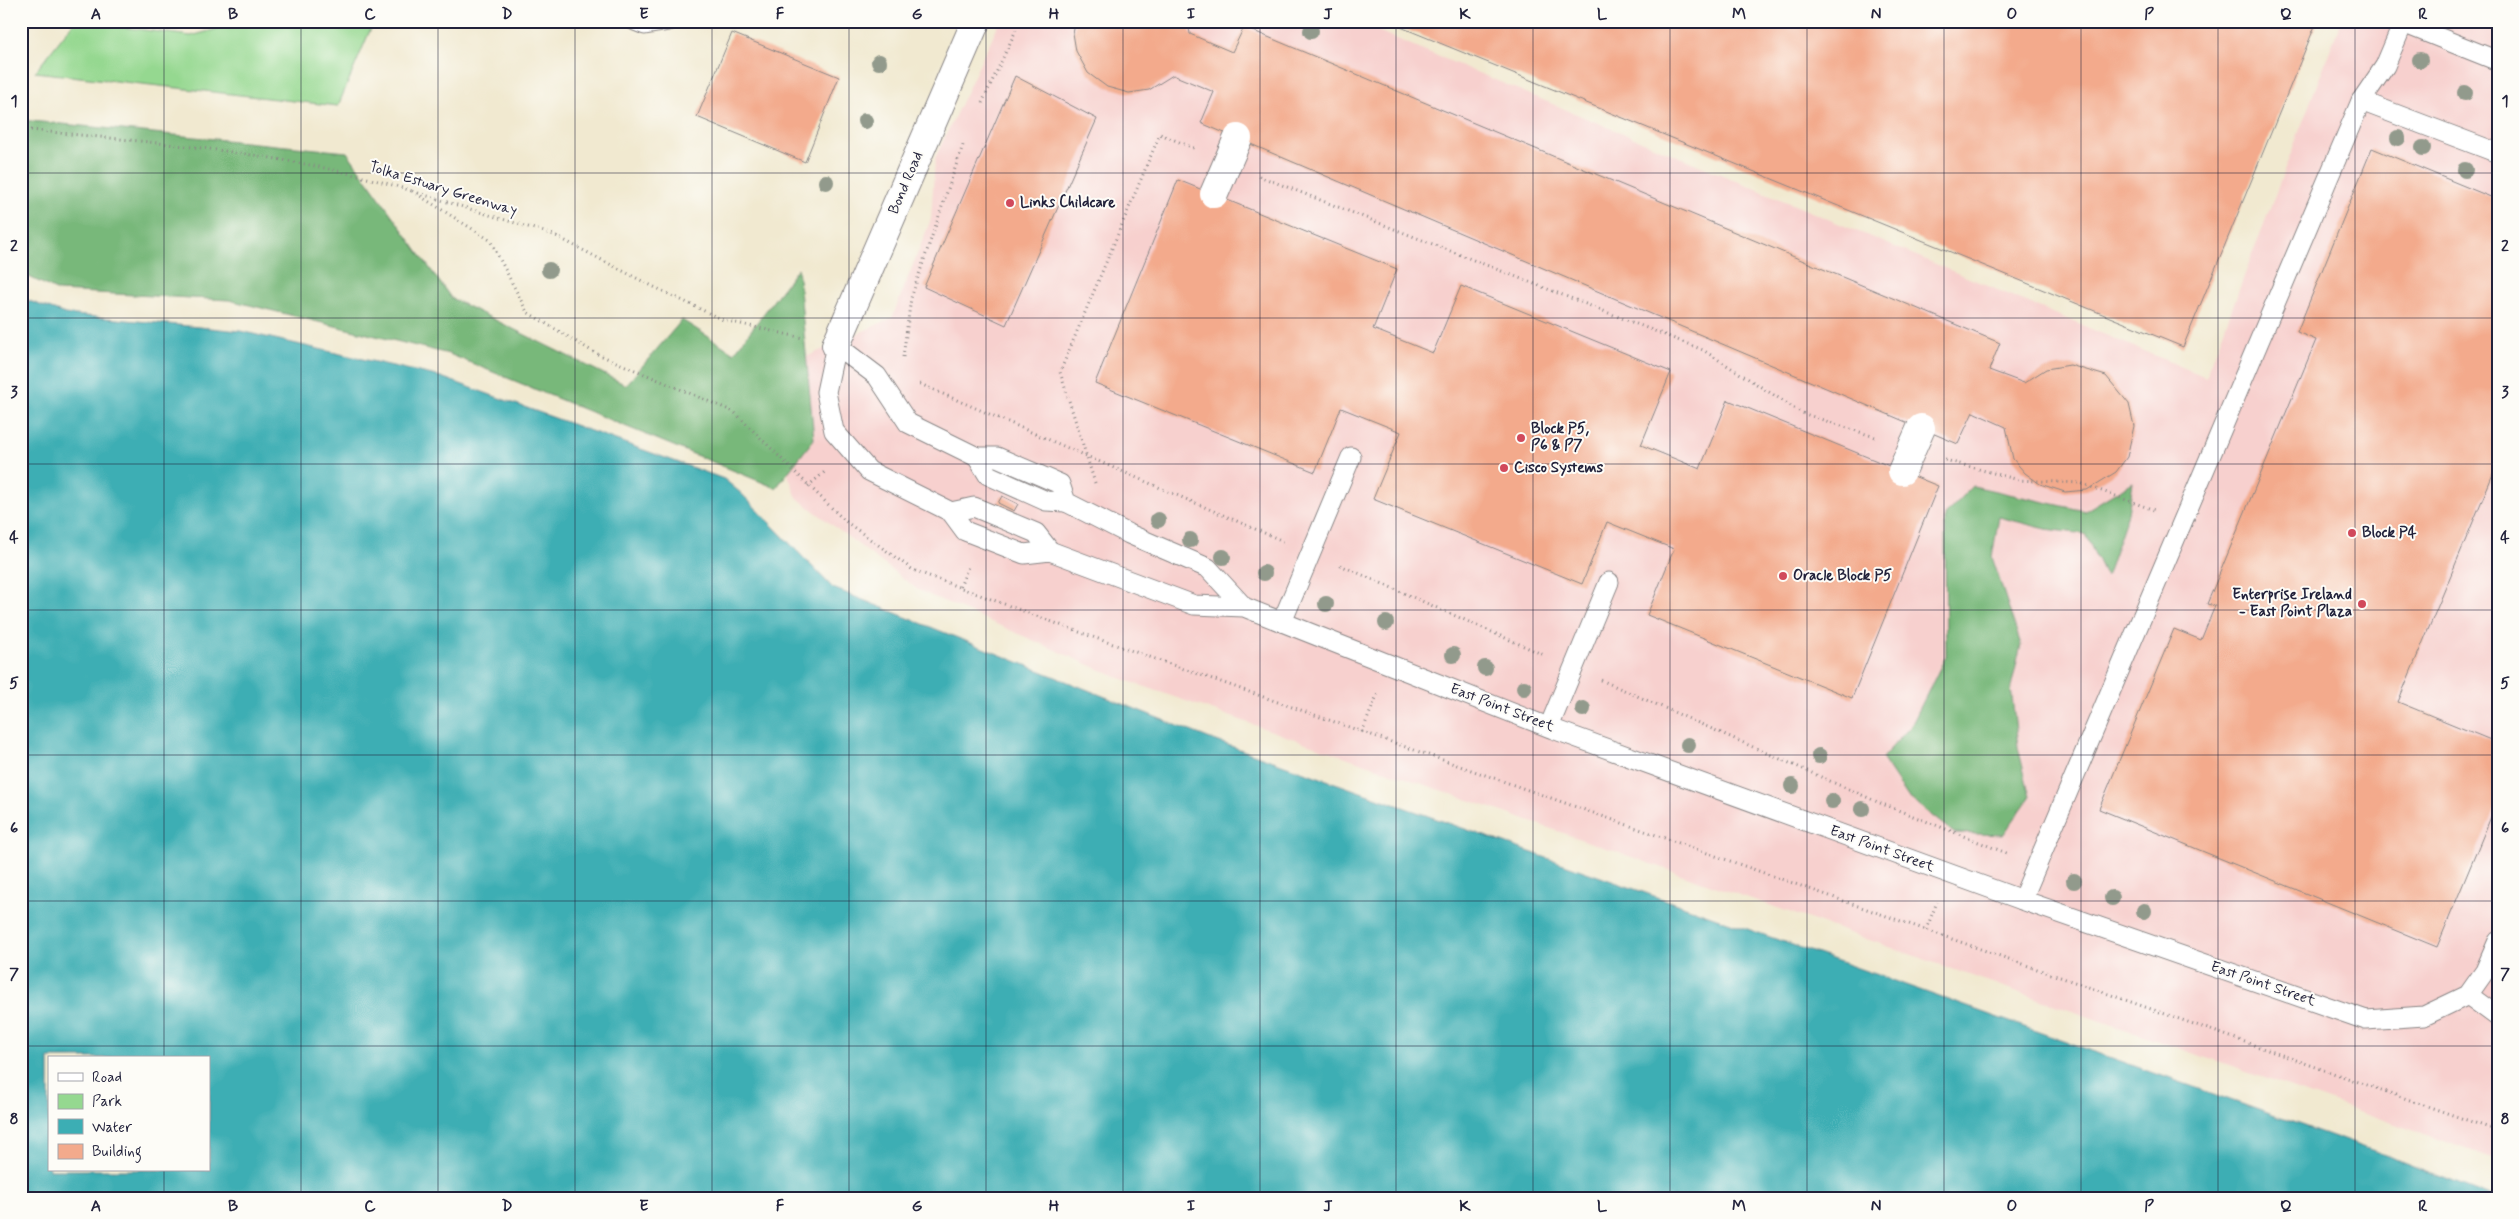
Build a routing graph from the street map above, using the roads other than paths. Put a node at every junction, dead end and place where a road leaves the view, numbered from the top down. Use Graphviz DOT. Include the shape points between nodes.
graph roads {
  1 [pos="635,21"];
  2 [pos="669,21"];
  3 [pos="976,21"];
  4 [pos="2403,22"];
  5 [pos="2498,61"];
  6 [pos="2361,101"];
  7 [pos="1238,138"];
  8 [pos="2498,153"];
  9 [pos="1214,194"];
  10 [pos="836,345"];
  11 [pos="1921,428"];
  12 [pos="1351,457"];
  13 [pos="1902,471"];
  14 [pos="951,512"];
  15 [pos="1050,551"];
  16 [pos="1609,582"];
  17 [pos="1244,607"];
  18 [pos="1282,622"];
  19 [pos="1549,727"];
  20 [pos="2022,900"];
  21 [pos="2498,941"];
  22 [pos="2468,995"];
  23 [pos="2498,1017"];
  1 -- 2 [label="lane" via="645,25"];
  3 -- 10 [label="street, Bond Road"];
  4 -- 5 [label="lane"];
  4 -- 6 [label="lane" via="2385,66"];
  6 -- 8 [label="lane"];
  6 -- 20 [label="lane"];
  7 -- 9 [label="street, bridge"];
  10 -- 14 [label="lane" via="826,392 834,431 869,471"];
  10 -- 17 [label="lane" via="877,376 908,423 977,457 997,457 1060,484 1066,502 1208,568"];
  11 -- 13 [label="street, bridge"];
  12 -- 18 [label="lane"];
  14 -- 15 [label="lane" via="965,530 1024,554"];
  14 -- 15 [label="lane" via="974,507 1036,533"];
  15 -- 17 [label="lane" via="1194,605"];
  16 -- 19 [label="lane"];
  17 -- 18 [label="lane, East Point Street"];
  18 -- 19 [label="lane, East Point Street"];
  19 -- 20 [label="lane, East Point Street"];
  20 -- 22 [label="lane, East Point Street" via="2366,1020 2424,1016"];
  21 -- 22 [label="lane" via="2485,970"];
  22 -- 23 [label="lane"];
}
